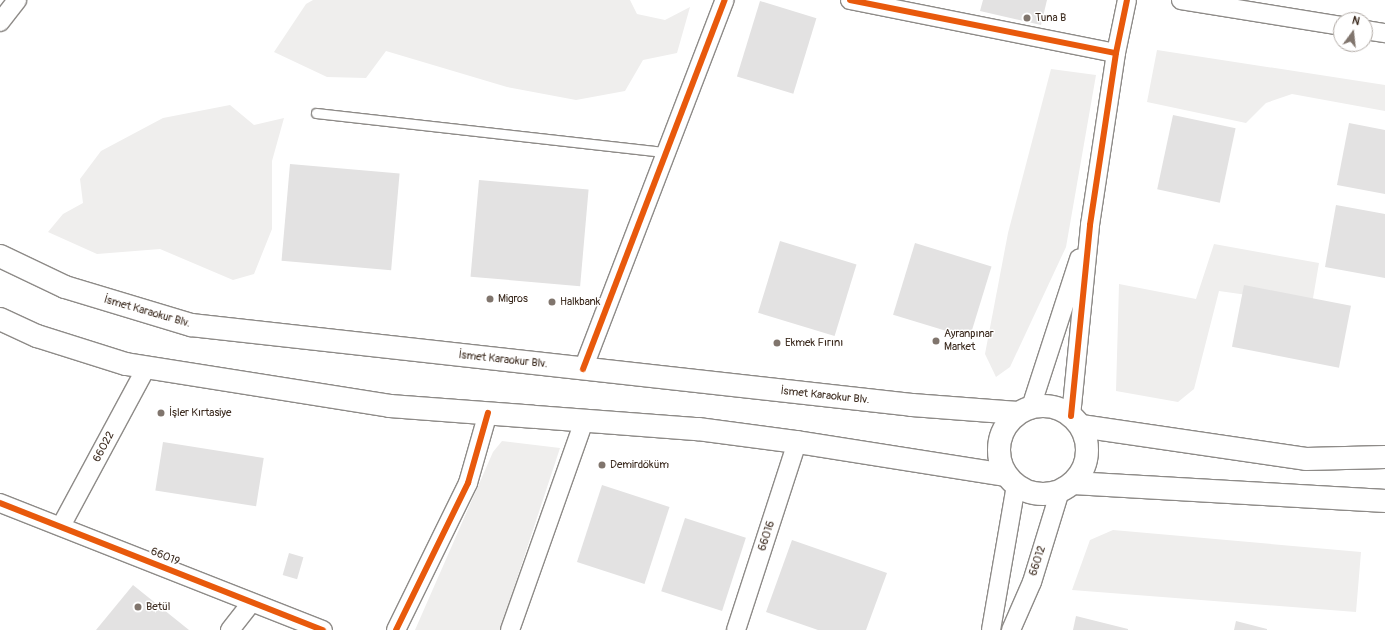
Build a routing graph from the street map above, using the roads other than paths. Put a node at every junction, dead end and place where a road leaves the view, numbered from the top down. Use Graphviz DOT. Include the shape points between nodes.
graph roads {
  1 [pos="16,0"];
  2 [pos="725,0"];
  3 [pos="850,0"];
  4 [pos="1127,0"];
  5 [pos="1181,0"];
  6 [pos="0,22"];
  7 [pos="1333,25"];
  8 [pos="1373,31"];
  9 [pos="1385,33"];
  10 [pos="1116,53"];
  11 [pos="316,113"];
  12 [pos="666,152"];
  13 [pos="1090,225"];
  14 [pos="0,256"];
  15 [pos="0,319"];
  16 [pos="146,368"];
  17 [pos="583,369"];
  18 [pos="1025,410"];
  19 [pos="488,413"];
  20 [pos="584,421"];
  21 [pos="1076,421"];
  22 [pos="797,442"];
  23 [pos="1385,457"];
  24 [pos="1011,480"];
  25 [pos="1067,487"];
  26 [pos="1385,501"];
  27 [pos="0,503"];
  28 [pos="61,526"];
  29 [pos="251,603"];
  30 [pos="230,630"];
  31 [pos="323,630"];
  32 [pos="396,630"];
  33 [pos="510,630"];
  34 [pos="736,630"];
  35 [pos="991,630"];
  36 [pos="1011,630"];
  1 -- 6 [label="street"];
  2 -- 12 [label="street"];
  3 -- 10 [label="street"];
  4 -- 10 [label="street"];
  5 -- 7 [label="street"];
  8 -- 9 [label="street"];
  10 -- 13 [label="street"];
  11 -- 12 [label="lane"];
  12 -- 17 [label="street"];
  13 -- 18 [label="street"];
  13 -- 21 [label="street"];
  14 -- 17 [label="main road, İsmet Karaokur Blv." via="65,287 191,325"];
  15 -- 16 [label="main road" via="37,336"];
  16 -- 19 [label="main road" via="390,406"];
  16 -- 28 [label="street, 66022"];
  17 -- 18 [label="main road, İsmet Karaokur Blv." via="912,405"];
  18 -- 21 [label="main road" via="1045,406 1059,409"];
  18 -- 24 [label="main road" via="1008,422 1000,442 1000,462"];
  19 -- 20 [label="main road"];
  19 -- 32 [label="street" via="468,483"];
  20 -- 22 [label="main road" via="698,429"];
  20 -- 33 [label="street"];
  21 -- 23 [label="main road" via="1306,459"];
  21 -- 25 [label="main road" via="1086,441 1087,456 1082,470"];
  22 -- 24 [label="main road"];
  22 -- 34 [label="street, 66016"];
  24 -- 25 [label="main road" via="1030,493 1046,494"];
  24 -- 35 [label="street"];
  25 -- 26 [label="main road"];
  25 -- 36 [label="street, 66012" via="1032,582"];
  27 -- 28 [label="street, 66019"];
  28 -- 29 [label="street, 66019"];
  29 -- 30 [label="street"];
  29 -- 31 [label="street, 66019"];
}
